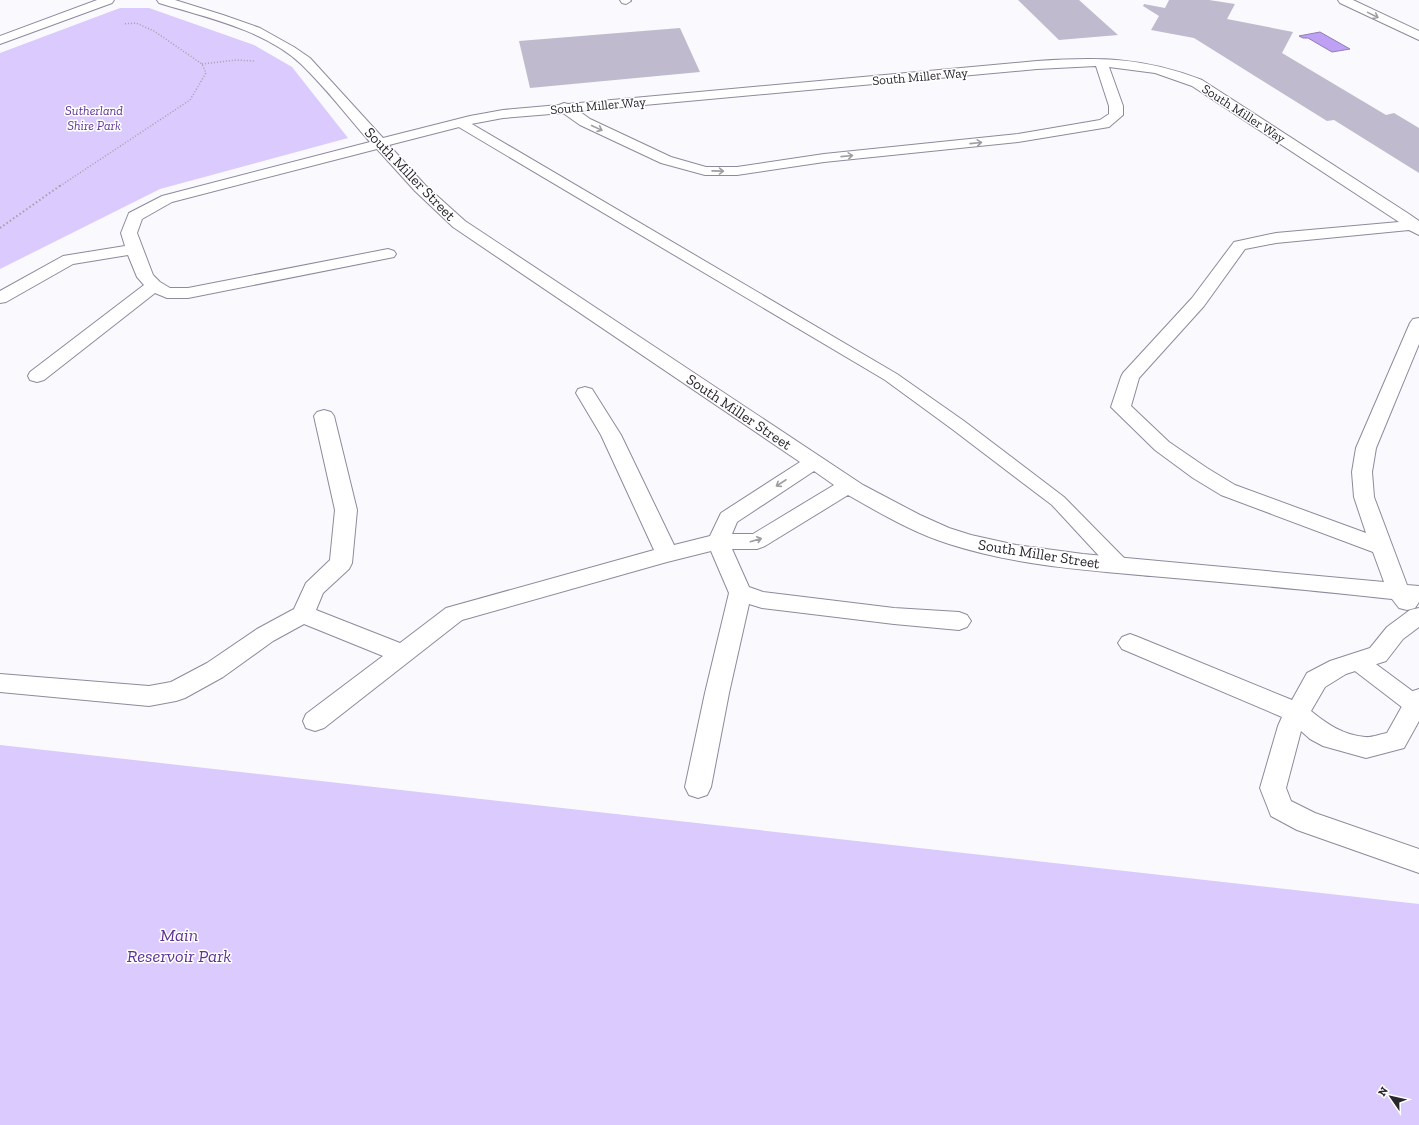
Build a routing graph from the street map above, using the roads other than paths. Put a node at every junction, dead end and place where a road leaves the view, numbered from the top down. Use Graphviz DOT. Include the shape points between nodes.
graph roads {
  1 [pos="108,0"];
  2 [pos="163,0"];
  3 [pos="1344,0"];
  4 [pos="1419,36"];
  5 [pos="0,40"];
  6 [pos="1101,62"];
  7 [pos="564,107"];
  8 [pos="461,123"];
  9 [pos="379,145"];
  10 [pos="1416,227"];
  11 [pos="134,249"];
  12 [pos="388,254"];
  13 [pos="154,286"];
  14 [pos="0,298"];
  15 [pos="1419,323"];
  16 [pos="37,376"];
  17 [pos="585,393"];
  18 [pos="324,416"];
  19 [pos="814,462"];
  20 [pos="849,485"];
  21 [pos="718,542"];
  22 [pos="1383,547"];
  23 [pos="667,554"];
  24 [pos="1120,566"];
  25 [pos="740,593"];
  26 [pos="1414,605"];
  27 [pos="303,614"];
  28 [pos="959,621"];
  29 [pos="1130,642"];
  30 [pos="403,654"];
  31 [pos="1358,662"];
  32 [pos="0,683"];
  33 [pos="1417,702"];
  34 [pos="1297,713"];
  35 [pos="315,721"];
  36 [pos="698,787"];
  37 [pos="1419,861"];
  1 -- 5 [label="street"];
  2 -- 9 [label="street, South Miller Street" via="254,30 290,48 305,61"];
  3 -- 4 [label="street, one-way"];
  6 -- 7 [label="street, South Miller Way" via="1037,65"];
  7 -- 6 [label="street, one-way" via="585,122 666,160 705,171 737,171 824,158 1018,138 1104,124 1116,115 1113,96"];
  6 -- 10 [label="street, South Miller Way" via="1145,66 1197,83"];
  7 -- 8 [label="street, South Miller Way" via="503,114"];
  8 -- 9 [label="street, South Miller Way"];
  8 -- 24 [label="lane" via="891,377 1058,501"];
  9 -- 11 [label="street, South Miller Way" via="167,199 136,216 129,233"];
  9 -- 19 [label="street, South Miller Street" via="459,224"];
  10 -- 22 [label="street" via="1276,238 1240,244 1198,302 1130,377 1121,408 1162,446 1228,490"];
  11 -- 13 [label="street, South Miller Way" via="145,277"];
  11 -- 14 [label="street" via="69,260"];
  12 -- 13 [label="street" via="188,293 167,294"];
  13 -- 16 [label="street"];
  15 -- 22 [label="street" via="1366,448 1362,472 1364,497"];
  17 -- 23 [label="street" via="611,436"];
  18 -- 27 [label="street" via="346,510 341,563 314,589"];
  19 -- 20 [label="street, South Miller Street"];
  19 -- 21 [label="street, one-way" via="728,518"];
  21 -- 20 [label="street, one-way" via="757,541"];
  20 -- 24 [label="street, South Miller Street" via="921,525 970,543 1019,554"];
  21 -- 23 [label="street"];
  21 -- 25 [label="street"];
  22 -- 26 [label="street"];
  23 -- 30 [label="street" via="454,614"];
  24 -- 26 [label="street, South Miller Street"];
  25 -- 28 [label="street" via="762,600"];
  25 -- 36 [label="street"];
  26 -- 31 [label="street" via="1378,655"];
  27 -- 30 [label="street"];
  27 -- 32 [label="street" via="265,635 215,670 176,691 149,696"];
  29 -- 34 [label="street"];
  30 -- 35 [label="street"];
  31 -- 33 [label="lane"];
  31 -- 34 [label="street" via="1338,667 1316,680"];
  33 -- 34 [label="street" via="1395,741 1366,748 1332,739 1319,732"];
  34 -- 37 [label="street" via="1290,726 1273,788 1280,808 1306,822"];
}
